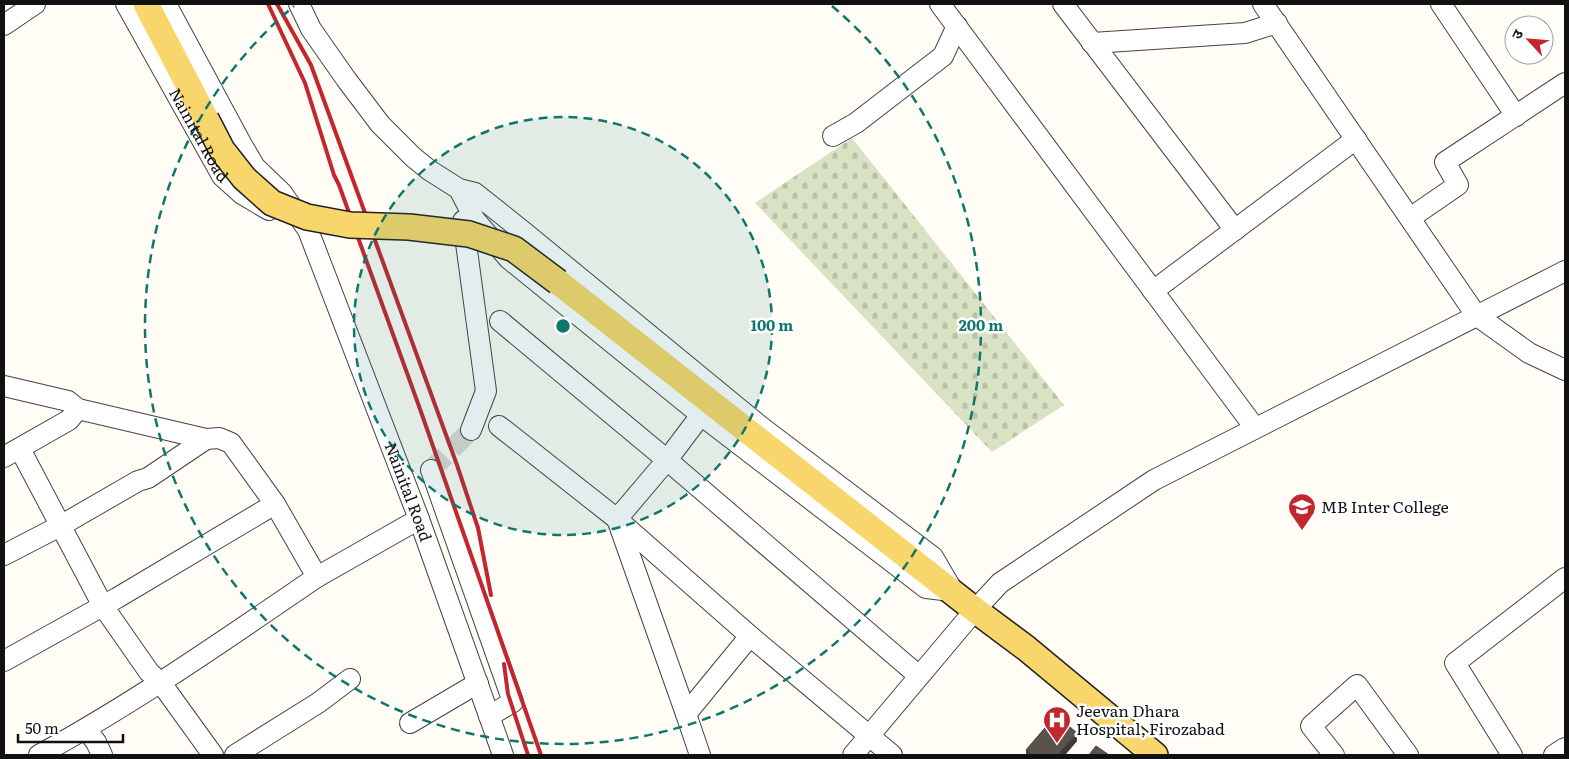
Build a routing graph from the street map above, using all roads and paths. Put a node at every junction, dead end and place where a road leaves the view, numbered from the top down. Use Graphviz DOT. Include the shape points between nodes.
graph roads {
  1 [pos="35,4"];
  2 [pos="126,4"];
  3 [pos="146,4"];
  4 [pos="166,4"];
  5 [pos="299,4"];
  6 [pos="940,4"];
  7 [pos="1062,4"];
  8 [pos="1263,4"];
  9 [pos="1441,4"];
  10 [pos="1276,23"];
  11 [pos="4,25"];
  12 [pos="957,26"];
  13 [pos="1092,43"];
  14 [pos="1565,83"];
  15 [pos="1516,116"];
  16 [pos="833,136"];
  17 [pos="1356,139"];
  18 [pos="459,189"];
  19 [pos="282,193"];
  20 [pos="266,208"];
  21 [pos="1410,218"];
  22 [pos="308,230"];
  23 [pos="1235,230"];
  24 [pos="1565,271"];
  25 [pos="1153,291"];
  26 [pos="1476,315"];
  27 [pos="500,321"];
  28 [pos="1565,370"];
  29 [pos="4,386"];
  30 [pos="78,409"];
  31 [pos="702,415"];
  32 [pos="498,426"];
  33 [pos="1255,428"];
  34 [pos="470,430"];
  35 [pos="206,439"];
  36 [pos="12,453"];
  37 [pos="667,460"];
  38 [pos="431,470"];
  39 [pos="274,504"];
  40 [pos="419,519"];
  41 [pos="616,519"];
  42 [pos="60,526"];
  43 [pos="4,555"];
  44 [pos="317,577"];
  45 [pos="1565,578"];
  46 [pos="952,591"];
  47 [pos="103,606"];
  48 [pos="975,610"];
  49 [pos="750,636"];
  50 [pos="4,661"];
  51 [pos="919,676"];
  52 [pos="350,679"];
  53 [pos="161,683"];
  54 [pos="478,683"];
  55 [pos="686,714"];
  56 [pos="489,716"];
  57 [pos="410,722"];
  58 [pos="86,729"];
  59 [pos="870,737"];
  60 [pos="1565,748"];
  61 [pos="39,755"];
  62 [pos="102,755"];
  63 [pos="213,755"];
  64 [pos="235,755"];
  65 [pos="503,755"];
  66 [pos="700,755"];
  67 [pos="853,755"];
  68 [pos="892,755"];
  69 [pos="1155,755"];
  70 [pos="1334,755"];
  71 [pos="1408,755"];
  72 [pos="1512,755"];
  73 [pos="1554,755"];
  1 -- 11 [label="street"];
  2 -- 20 [label="street, Nainital Road" via="222,176 242,194"];
  3 -- 46 [label="main road, Nainital Road, bridge" via="222,150 244,178 272,203 307,217 469,234 514,249"];
  4 -- 19 [label="street, Nainital Road" via="242,146 255,167"];
  5 -- 18 [label="street" via="311,28 380,124 429,170"];
  6 -- 12 [label="street"];
  7 -- 13 [label="street"];
  8 -- 10 [label="street"];
  9 -- 15 [label="street"];
  10 -- 13 [label="street" via="1245,33"];
  10 -- 17 [label="street"];
  12 -- 16 [label="street" via="943,56 856,123"];
  12 -- 25 [label="street"];
  13 -- 23 [label="street"];
  14 -- 15 [label="street"];
  15 -- 21 [label="street" via="1445,162 1458,185"];
  17 -- 21 [label="street"];
  17 -- 23 [label="street"];
  18 -- 31 [label="street" via="475,220 509,259"];
  18 -- 34 [label="street" via="486,391"];
  18 -- 46 [label="street" via="476,194 760,426 933,557"];
  19 -- 20 [label="street"];
  19 -- 22 [label="street, Nainital Road"];
  20 -- 22 [label="street, Nainital Road"];
  21 -- 26 [label="street"];
  22 -- 40 [label="street, Nainital Road"];
  23 -- 25 [label="street"];
  24 -- 26 [label="street"];
  25 -- 33 [label="street"];
  26 -- 28 [label="street" via="1529,353"];
  26 -- 33 [label="street"];
  27 -- 37 [label="street"];
  29 -- 30 [label="street" via="68,402"];
  30 -- 35 [label="street"];
  30 -- 36 [label="street" via="69,420"];
  31 -- 37 [label="street"];
  31 -- 46 [label="street" via="926,588"];
  32 -- 41 [label="street"];
  33 -- 48 [label="street" via="1154,480 1000,583"];
  35 -- 39 [label="street" via="219,438 230,443"];
  35 -- 42 [label="street" via="148,478"];
  36 -- 42 [label="street"];
  37 -- 41 [label="street"];
  37 -- 51 [label="street"];
  38 -- 56 [label="street" via="513,702"];
  39 -- 44 [label="street"];
  39 -- 47 [label="street"];
  40 -- 44 [label="street"];
  40 -- 54 [label="street, Nainital Road"];
  41 -- 49 [label="street"];
  41 -- 55 [label="street"];
  42 -- 43 [label="street"];
  42 -- 47 [label="street"];
  44 -- 53 [label="street"];
  45 -- 72 [label="street" via="1455,663"];
  46 -- 48 [label="main road, Nainital Road"];
  47 -- 50 [label="street"];
  47 -- 53 [label="street" via="149,672"];
  48 -- 51 [label="street"];
  48 -- 69 [label="main road, Nainital Road"];
  49 -- 55 [label="street"];
  49 -- 59 [label="street"];
  51 -- 59 [label="street"];
  52 -- 64 [label="street"];
  53 -- 58 [label="street"];
  53 -- 63 [label="street"];
  54 -- 56 [label="street, Nainital Road"];
  54 -- 57 [label="street"];
  55 -- 66 [label="street"];
  56 -- 65 [label="street, Nainital Road"];
  58 -- 61 [label="street"];
  58 -- 62 [label="street"];
  59 -- 67 [label="street"];
  59 -- 68 [label="street"];
  60 -- 73 [label="street"];
  70 -- 71 [label="street" via="1311,726 1357,685"];
}
